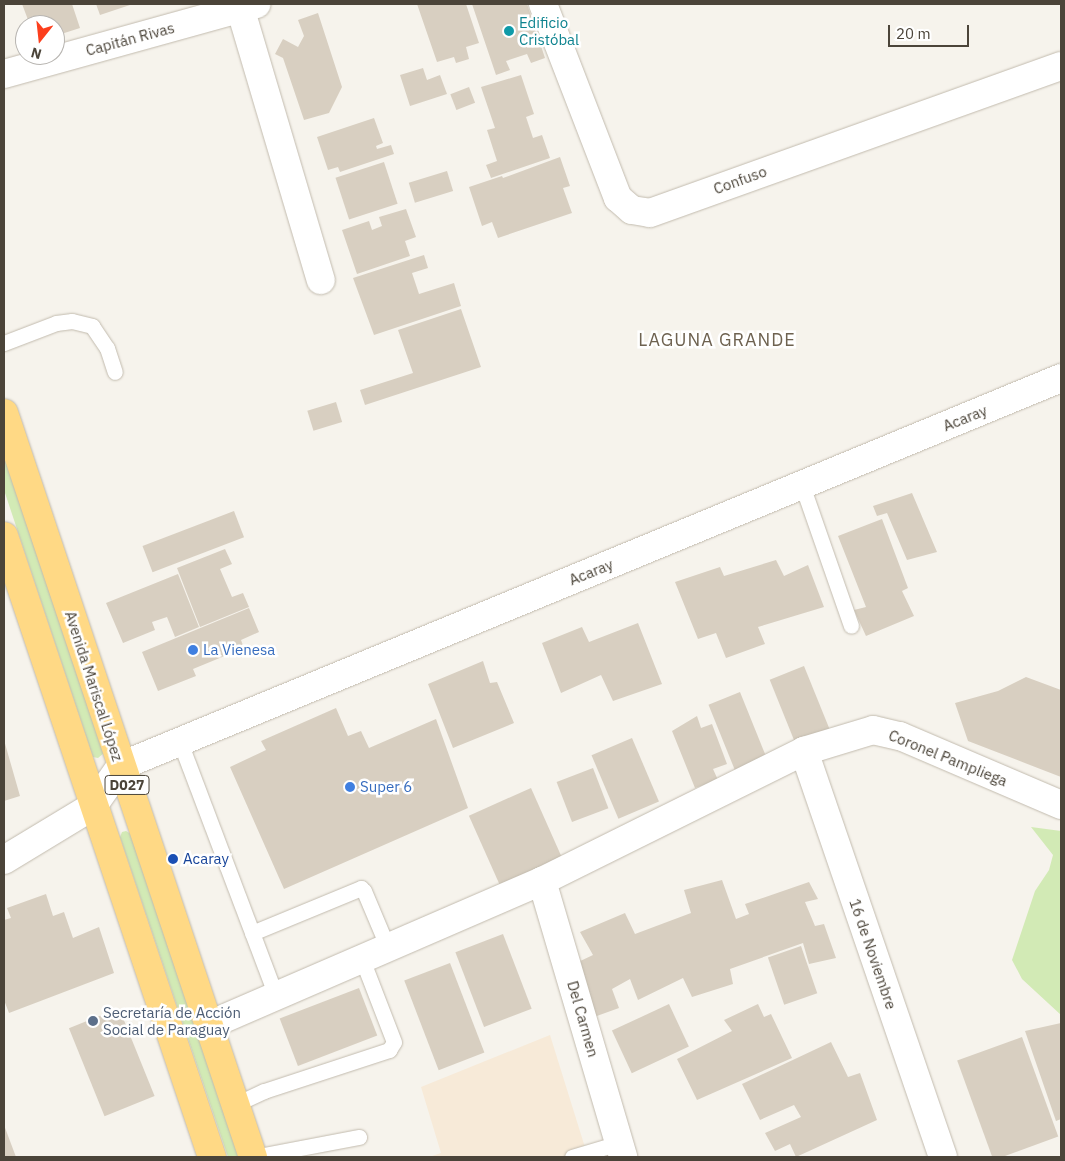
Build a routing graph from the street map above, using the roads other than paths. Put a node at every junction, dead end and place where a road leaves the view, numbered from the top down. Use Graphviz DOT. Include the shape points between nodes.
graph roads {
  1 [pos="543,4"];
  2 [pos="245,5"];
  3 [pos="1061,66"];
  4 [pos="4,74"];
  5 [pos="321,280"];
  6 [pos="4,343"];
  7 [pos="115,372"];
  8 [pos="1061,378"];
  9 [pos="4,413"];
  10 [pos="802,485"];
  11 [pos="4,536"];
  12 [pos="851,626"];
  13 [pos="180,742"];
  14 [pos="804,750"];
  15 [pos="121,766"];
  16 [pos="1061,805"];
  17 [pos="93,806"];
  18 [pos="4,860"];
  19 [pos="542,881"];
  20 [pos="252,933"];
  21 [pos="388,948"];
  22 [pos="362,959"];
  23 [pos="276,996"];
  24 [pos="209,1025"];
  25 [pos="236,1104"];
  26 [pos="359,1137"];
  27 [pos="621,1150"];
  28 [pos="211,1157"];
  29 [pos="253,1157"];
  30 [pos="572,1157"];
  31 [pos="943,1157"];
  1 -- 3 [label="street, Confuso" via="618,198 632,210 650,213"];
  2 -- 4 [label="street, Capitán Rivas"];
  2 -- 5 [label="street"];
  6 -- 7 [label="lane" via="56,323 72,321 85,324 92,326 107,348"];
  8 -- 10 [label="street, Acaray"];
  9 -- 15 [label="highway, Avenida Mariscal López / D027"];
  10 -- 12 [label="lane"];
  10 -- 13 [label="street, Acaray"];
  11 -- 17 [label="highway, D027"];
  13 -- 15 [label="street, Acaray"];
  13 -- 20 [label="lane"];
  14 -- 16 [label="street, Coronel Pampliega" via="873,730 900,736"];
  14 -- 19 [label="street, Coronel Pampliega"];
  14 -- 31 [label="street, 16 de Noviembre"];
  15 -- 17 [label="street"];
  15 -- 24 [label="highway, Avenida Mariscal López / D027"];
  17 -- 18 [label="street"];
  17 -- 28 [label="highway, D027"];
  19 -- 21 [label="street, Coronel Pampliega"];
  19 -- 27 [label="street, Del Carmen"];
  20 -- 21 [label="lane" via="361,888"];
  20 -- 23 [label="lane"];
  21 -- 22 [label="street, Coronel Pampliega"];
  22 -- 23 [label="street, Coronel Pampliega"];
  22 -- 25 [label="lane" via="394,1042 389,1050 264,1091"];
  23 -- 24 [label="street, Coronel Pampliega"];
  24 -- 25 [label="highway, Avenida Mariscal López / D027"];
  25 -- 29 [label="highway, Avenida Mariscal López / D027"];
  26 -- 29 [label="lane"];
  27 -- 30 [label="lane"];
}
